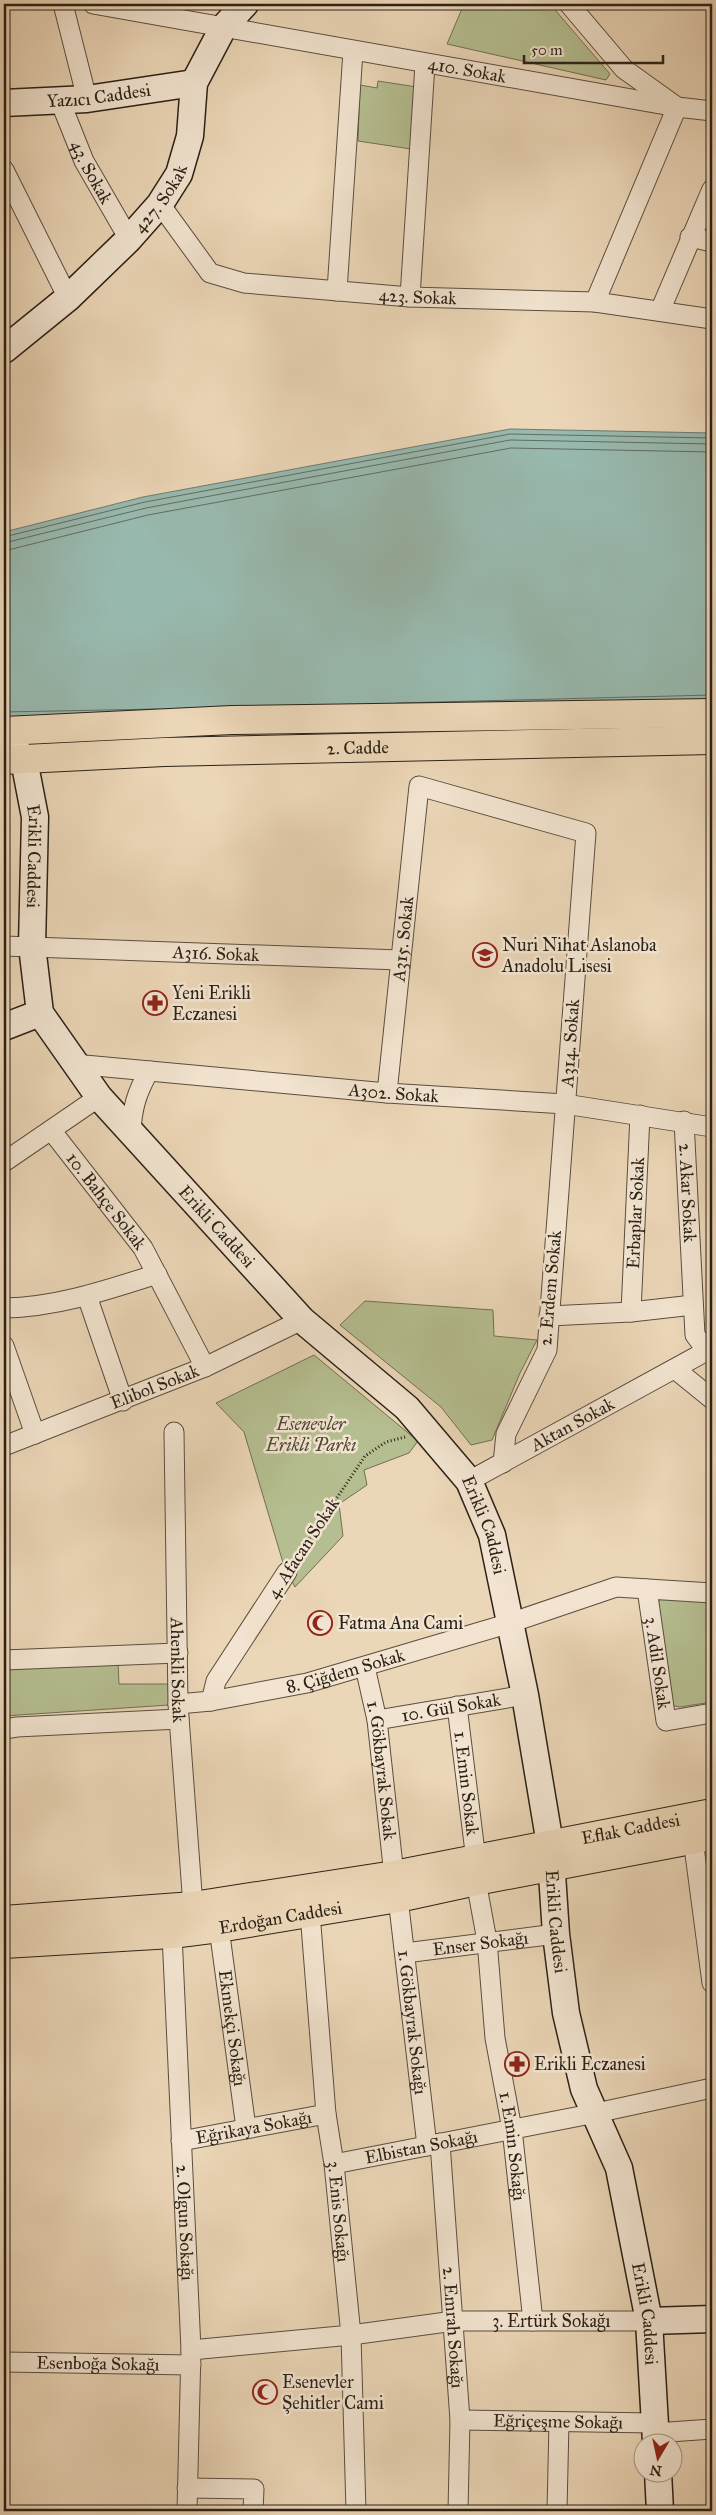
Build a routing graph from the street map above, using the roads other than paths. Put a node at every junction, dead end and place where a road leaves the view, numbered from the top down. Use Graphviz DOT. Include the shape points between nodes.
graph roads {
  1 [pos="63,4"];
  2 [pos="93,4"];
  3 [pos="569,4"];
  4 [pos="243,5"];
  5 [pos="223,28"];
  6 [pos="353,51"];
  7 [pos="425,64"];
  8 [pos="194,84"];
  9 [pos="86,99"];
  10 [pos="60,100"];
  11 [pos="4,103"];
  12 [pos="677,107"];
  13 [pos="712,110"];
  14 [pos="4,170"];
  15 [pos="712,189"];
  16 [pos="160,204"];
  17 [pos="690,237"];
  18 [pos="129,239"];
  19 [pos="712,242"];
  20 [pos="337,291"];
  21 [pos="410,297"];
  22 [pos="68,298"];
  23 [pos="595,302"];
  24 [pos="660,311"];
  25 [pos="712,319"];
  26 [pos="4,350"];
  27 [pos="712,713"];
  28 [pos="4,732"];
  29 [pos="712,740"];
  30 [pos="14,760"];
  31 [pos="419,786"];
  32 [pos="4,946"];
  33 [pos="32,946"];
  34 [pos="400,960"];
  35 [pos="40,1013"];
  36 [pos="4,1027"];
  37 [pos="74,1064"];
  38 [pos="149,1071"];
  39 [pos="387,1093"];
  40 [pos="99,1097"];
  41 [pos="565,1104"];
  42 [pos="640,1115"];
  43 [pos="684,1121"];
  44 [pos="712,1127"];
  45 [pos="51,1130"];
  46 [pos="131,1132"];
  47 [pos="4,1162"];
  48 [pos="157,1274"];
  49 [pos="87,1296"];
  50 [pos="694,1305"];
  51 [pos="4,1308"];
  52 [pos="631,1312"];
  53 [pos="549,1316"];
  54 [pos="302,1320"];
  55 [pos="4,1346"];
  56 [pos="710,1350"];
  57 [pos="205,1366"];
  58 [pos="676,1369"];
  59 [pos="712,1399"];
  60 [pos="122,1401"];
  61 [pos="174,1432"];
  62 [pos="35,1434"];
  63 [pos="4,1446"];
  64 [pos="502,1463"];
  65 [pos="469,1481"];
  66 [pos="287,1572"];
  67 [pos="647,1589"];
  68 [pos="712,1593"];
  69 [pos="510,1623"];
  70 [pos="178,1653"];
  71 [pos="4,1660"];
  72 [pos="365,1668"];
  73 [pos="525,1695"];
  74 [pos="211,1701"];
  75 [pos="457,1706"];
  76 [pos="178,1712"];
  77 [pos="712,1714"];
  78 [pos="377,1720"];
  79 [pos="4,1729"];
  80 [pos="712,1812"];
  81 [pos="703,1838"];
  82 [pos="551,1856"];
  83 [pos="476,1870"];
  84 [pos="396,1887"];
  85 [pos="193,1906"];
  86 [pos="310,1913"];
  87 [pos="4,1920"];
  88 [pos="219,1928"];
  89 [pos="172,1934"];
  90 [pos="556,1934"];
  91 [pos="487,1941"];
  92 [pos="4,1944"];
  93 [pos="405,1953"];
  94 [pos="712,1982"];
  95 [pos="712,2088"];
  96 [pos="596,2113"];
  97 [pos="326,2114"];
  98 [pos="246,2128"];
  99 [pos="512,2129"];
  100 [pos="181,2141"];
  101 [pos="433,2145"];
  102 [pos="334,2164"];
  103 [pos="712,2319"];
  104 [pos="454,2321"];
  105 [pos="649,2321"];
  106 [pos="533,2322"];
  107 [pos="351,2335"];
  108 [pos="191,2358"];
  109 [pos="4,2362"];
  110 [pos="460,2420"];
  111 [pos="559,2422"];
  112 [pos="712,2429"];
  113 [pos="646,2432"];
  114 [pos="655,2432"];
  115 [pos="669,2432"];
  116 [pos="659,2482"];
  117 [pos="188,2488"];
  118 [pos="187,2511"];
  119 [pos="253,2511"];
  120 [pos="356,2511"];
  121 [pos="458,2511"];
  122 [pos="557,2511"];
  123 [pos="660,2511"];
  1 -- 9 [label="street"];
  2 -- 5 [label="street, 410. Sokak"];
  3 -- 12 [label="street" via="624,69"];
  4 -- 5 [label="main road, 427. Sokak"];
  5 -- 6 [label="street, 410. Sokak"];
  5 -- 8 [label="main road, 427. Sokak"];
  6 -- 7 [label="street, 410. Sokak"];
  6 -- 20 [label="street"];
  7 -- 12 [label="street, 410. Sokak"];
  7 -- 21 [label="street"];
  8 -- 9 [label="main road, Yazıcı Caddesi"];
  8 -- 16 [label="main road, 427. Sokak" via="190,136 179,174"];
  9 -- 10 [label="main road, Yazıcı Caddesi"];
  10 -- 11 [label="main road, Yazıcı Caddesi"];
  10 -- 18 [label="street, 43. Sokak" via="84,161"];
  12 -- 13 [label="street, 410. Sokak"];
  12 -- 23 [label="street"];
  14 -- 22 [label="street"];
  15 -- 17 [label="street"];
  16 -- 18 [label="main road, 427. Sokak"];
  16 -- 20 [label="street, 423. Sokak" via="210,272 244,283"];
  17 -- 19 [label="street"];
  17 -- 24 [label="street"];
  18 -- 22 [label="main road, 427. Sokak"];
  20 -- 21 [label="street, 423. Sokak"];
  21 -- 23 [label="street, 423. Sokak"];
  22 -- 26 [label="main road, 427. Sokak"];
  23 -- 24 [label="street, 423. Sokak"];
  24 -- 25 [label="street, 423. Sokak"];
  27 -- 28 [label="main road, 2. Cadde" via="232,720"];
  28 -- 30 [label="main road"];
  29 -- 30 [label="main road, 2. Cadde" via="164,752"];
  30 -- 33 [label="main road, Erikli Caddesi" via="34,817"];
  31 -- 34 [label="street, A315. Sokak"];
  31 -- 41 [label="street, A314. Sokak" via="586,833"];
  32 -- 33 [label="street, A316. Sokak"];
  33 -- 34 [label="street, A316. Sokak"];
  33 -- 35 [label="main road, Erikli Caddesi"];
  34 -- 39 [label="street, A315. Sokak"];
  35 -- 36 [label="main road"];
  35 -- 37 [label="main road, Erikli Caddesi"];
  37 -- 38 [label="street, A302. Sokak"];
  37 -- 40 [label="main road, Erikli Caddesi"];
  38 -- 39 [label="street, A302. Sokak"];
  38 -- 46 [label="street" via="132,1110"];
  39 -- 41 [label="street, A302. Sokak"];
  40 -- 45 [label="street"];
  40 -- 46 [label="main road, Erikli Caddesi"];
  41 -- 42 [label="street, A302. Sokak"];
  41 -- 53 [label="street, 2. Erdem Sokak"];
  42 -- 43 [label="street, A302. Sokak"];
  42 -- 52 [label="street, Erbaplar Sokak"];
  43 -- 44 [label="street, A302. Sokak"];
  43 -- 50 [label="street, 2. Akar Sokak"];
  45 -- 47 [label="street"];
  45 -- 48 [label="street, 10. Bahçe Sokak" via="143,1248"];
  46 -- 54 [label="main road, Erikli Caddesi"];
  48 -- 49 [label="street, 10. Bahçe Sokak"];
  48 -- 57 [label="street, 10. Bahçe Sokak"];
  49 -- 51 [label="street, 10. Bahçe Sokak"];
  49 -- 60 [label="street"];
  50 -- 52 [label="street"];
  50 -- 56 [label="street, 2. Akar Sokak" via="695,1335"];
  52 -- 53 [label="street"];
  53 -- 64 [label="street, 2. Erdem Sokak" via="547,1350 506,1434"];
  54 -- 57 [label="street, Elibol Sokak"];
  54 -- 65 [label="main road, Erikli Caddesi" via="407,1408"];
  55 -- 62 [label="street"];
  56 -- 58 [label="street, Aktan Sokak"];
  57 -- 60 [label="street, Elibol Sokak"];
  58 -- 59 [label="street"];
  58 -- 64 [label="street, Aktan Sokak"];
  60 -- 62 [label="street, Elibol Sokak"];
  61 -- 70 [label="street, Ahenkli Sokak"];
  62 -- 63 [label="street, Elibol Sokak"];
  64 -- 65 [label="street, Aktan Sokak"];
  65 -- 69 [label="main road, Erikli Caddesi" via="492,1535"];
  66 -- 74 [label="street, 4. Afacan Sokak" via="216,1681"];
  67 -- 68 [label="street, 3. Adil Sokak"];
  67 -- 69 [label="street, 3. Adil Sokak" via="616,1587"];
  67 -- 77 [label="street, 3. Adil Sokak" via="666,1721"];
  69 -- 72 [label="street, 8. Çiğdem Sokak"];
  69 -- 73 [label="main road, Erikli Caddesi"];
  70 -- 71 [label="street"];
  70 -- 76 [label="street, Ahenkli Sokak"];
  72 -- 74 [label="street, 8. Çiğdem Sokak"];
  72 -- 78 [label="street, 1. Gökbayrak Sokak"];
  73 -- 75 [label="street, 10. Gül Sokak"];
  73 -- 82 [label="main road, Erikli Caddesi"];
  74 -- 76 [label="street, 8. Çiğdem Sokak"];
  75 -- 78 [label="street, 10. Gül Sokak"];
  75 -- 83 [label="street, 1. Emin Sokak"];
  76 -- 79 [label="street, 8. Çiğdem Sokak"];
  76 -- 85 [label="street, Ahenkli Sokak"];
  78 -- 84 [label="street, 1. Gökbayrak Sokak"];
  80 -- 82 [label="main road, Eflak Caddesi"];
  81 -- 82 [label="main road, Eflak Caddesi"];
  81 -- 94 [label="street"];
  82 -- 83 [label="main road, Erdoğan Caddesi"];
  82 -- 90 [label="main road, Erikli Caddesi"];
  83 -- 84 [label="main road, Erdoğan Caddesi"];
  83 -- 91 [label="street, 1. Emin Sokağı"];
  84 -- 85 [label="main road, Erdoğan Caddesi"];
  84 -- 86 [label="main road, Erdoğan Caddesi"];
  84 -- 93 [label="street, 1. Gökbayrak Sokağı"];
  85 -- 87 [label="main road, Erdoğan Caddesi"];
  86 -- 88 [label="main road, Erdoğan Caddesi"];
  86 -- 97 [label="street, 3. Enis Sokağı"];
  88 -- 89 [label="main road, Erdoğan Caddesi"];
  88 -- 98 [label="street, Ekmekçi Sokağı"];
  89 -- 92 [label="main road, Erdoğan Caddesi"];
  89 -- 100 [label="street, 2. Olgun Sokağı"];
  90 -- 91 [label="street, Enser Sokağı"];
  90 -- 96 [label="main road, Erikli Caddesi" via="576,2062"];
  91 -- 93 [label="street, Enser Sokağı"];
  91 -- 99 [label="street, 1. Emin Sokağı" via="495,2038"];
  93 -- 101 [label="street, 1. Gökbayrak Sokağı"];
  95 -- 96 [label="street, Elbistan Sokağı"];
  96 -- 99 [label="street, Elbistan Sokağı"];
  96 -- 105 [label="main road, Erikli Caddesi" via="620,2168"];
  97 -- 98 [label="street, Eğrikaya Sokağı"];
  97 -- 102 [label="street, 3. Enis Sokağı"];
  98 -- 100 [label="street, Eğrikaya Sokağı"];
  99 -- 101 [label="street, Elbistan Sokağı"];
  99 -- 106 [label="street, 1. Emin Sokağı"];
  100 -- 108 [label="street, 2. Olgun Sokağı"];
  101 -- 102 [label="street, Elbistan Sokağı"];
  101 -- 104 [label="street, 2. Emrah Sokağı"];
  102 -- 107 [label="street, 3. Enis Sokağı"];
  103 -- 105 [label="main road"];
  104 -- 106 [label="street, 3. Ertürk Sokağı"];
  104 -- 107 [label="street, 3. Ertürk Sokağı"];
  104 -- 110 [label="street, 2. Emrah Sokağı"];
  105 -- 106 [label="street, 3. Ertürk Sokağı"];
  105 -- 114 [label="main road, Erikli Caddesi"];
  107 -- 108 [label="street, Esenboğa Sokağı"];
  107 -- 120 [label="street, 3. Enis Sokağı"];
  108 -- 109 [label="street, Esenboğa Sokağı"];
  108 -- 117 [label="street, 2. Olgun Sokağı"];
  110 -- 111 [label="street, Eğriçeşme Sokağı"];
  110 -- 121 [label="street, 2. Emrah Sokağı"];
  111 -- 113 [label="street, Eğriçeşme Sokağı"];
  111 -- 122 [label="street"];
  112 -- 115 [label="street, Eğriçeşme Sokağı"];
  116 -- 123 [label="main road"];
  117 -- 118 [label="street, 2. Olgun Sokağı"];
  117 -- 119 [label="street" via="254,2489"];
}
